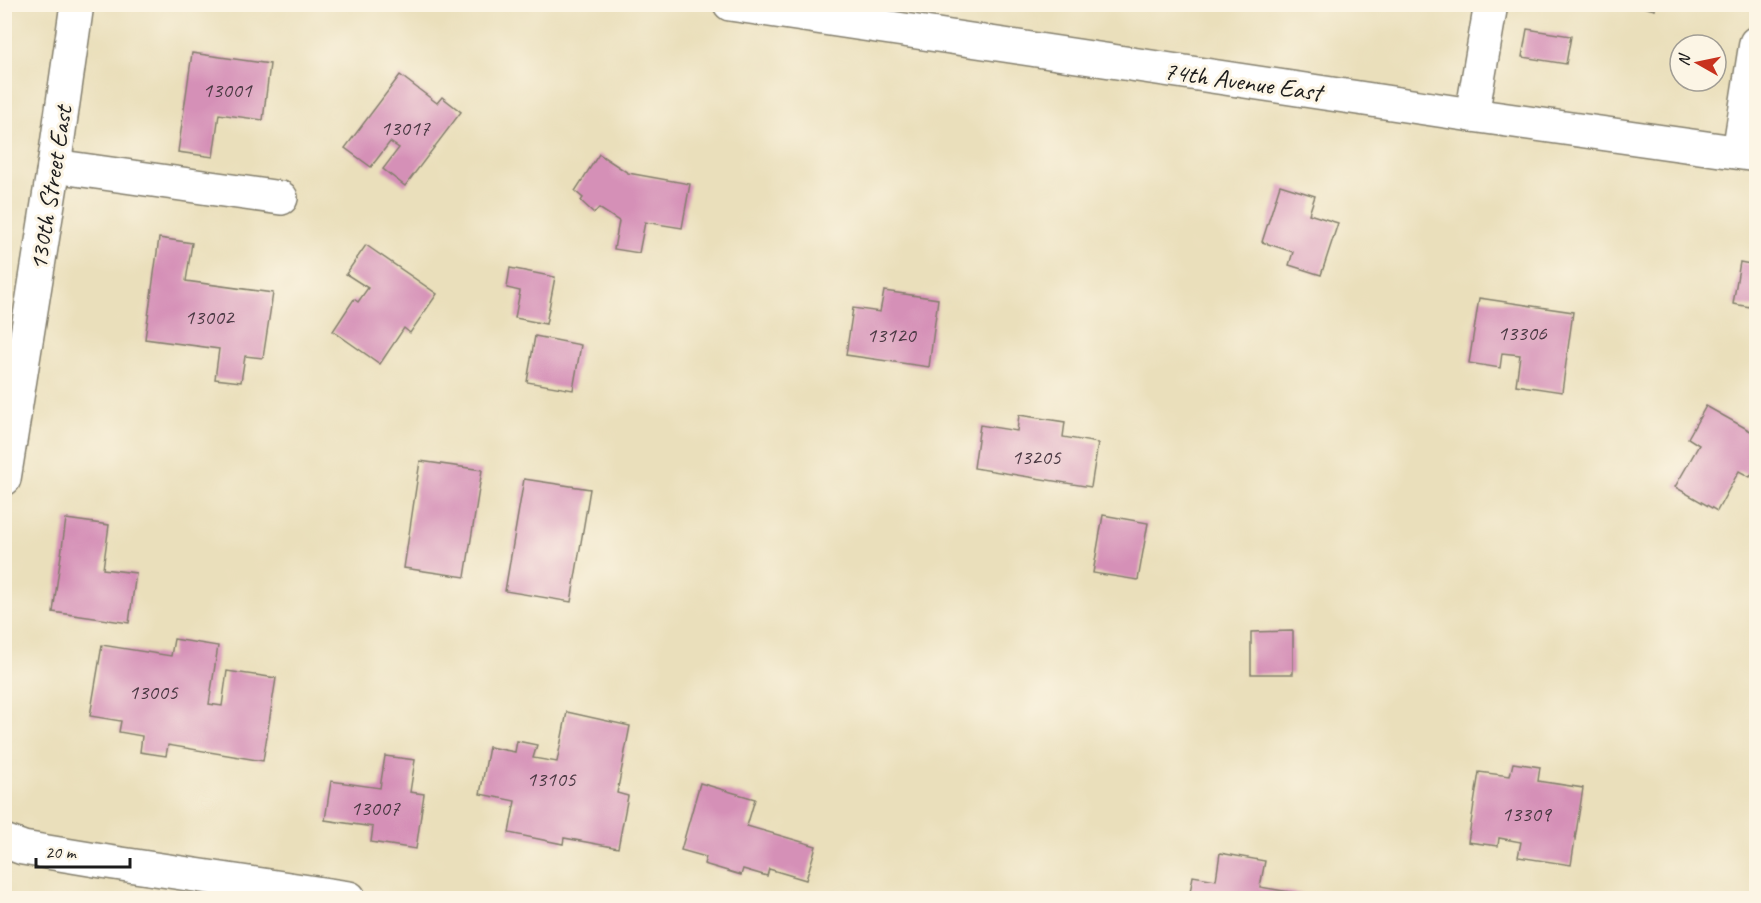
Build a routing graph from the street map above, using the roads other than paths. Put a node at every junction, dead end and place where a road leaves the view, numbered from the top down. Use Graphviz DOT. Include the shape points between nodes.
graph roads {
  1 [pos="77,4"];
  2 [pos="730,4"];
  3 [pos="1491,4"];
  4 [pos="1756,43"];
  5 [pos="1472,115"];
  6 [pos="1748,153"];
  7 [pos="54,166"];
  8 [pos="281,198"];
  9 [pos="4,479"];
  10 [pos="4,841"];
  11 [pos="349,898"];
  1 -- 7 [label="street, 130th Street East"];
  2 -- 5 [label="street, 74th Avenue East"];
  3 -- 5 [label="street"];
  4 -- 6 [label="street"];
  5 -- 6 [label="street, 74th Avenue East"];
  7 -- 8 [label="street"];
  7 -- 9 [label="street, 130th Street East"];
  10 -- 11 [label="street" via="23,848"];
}
